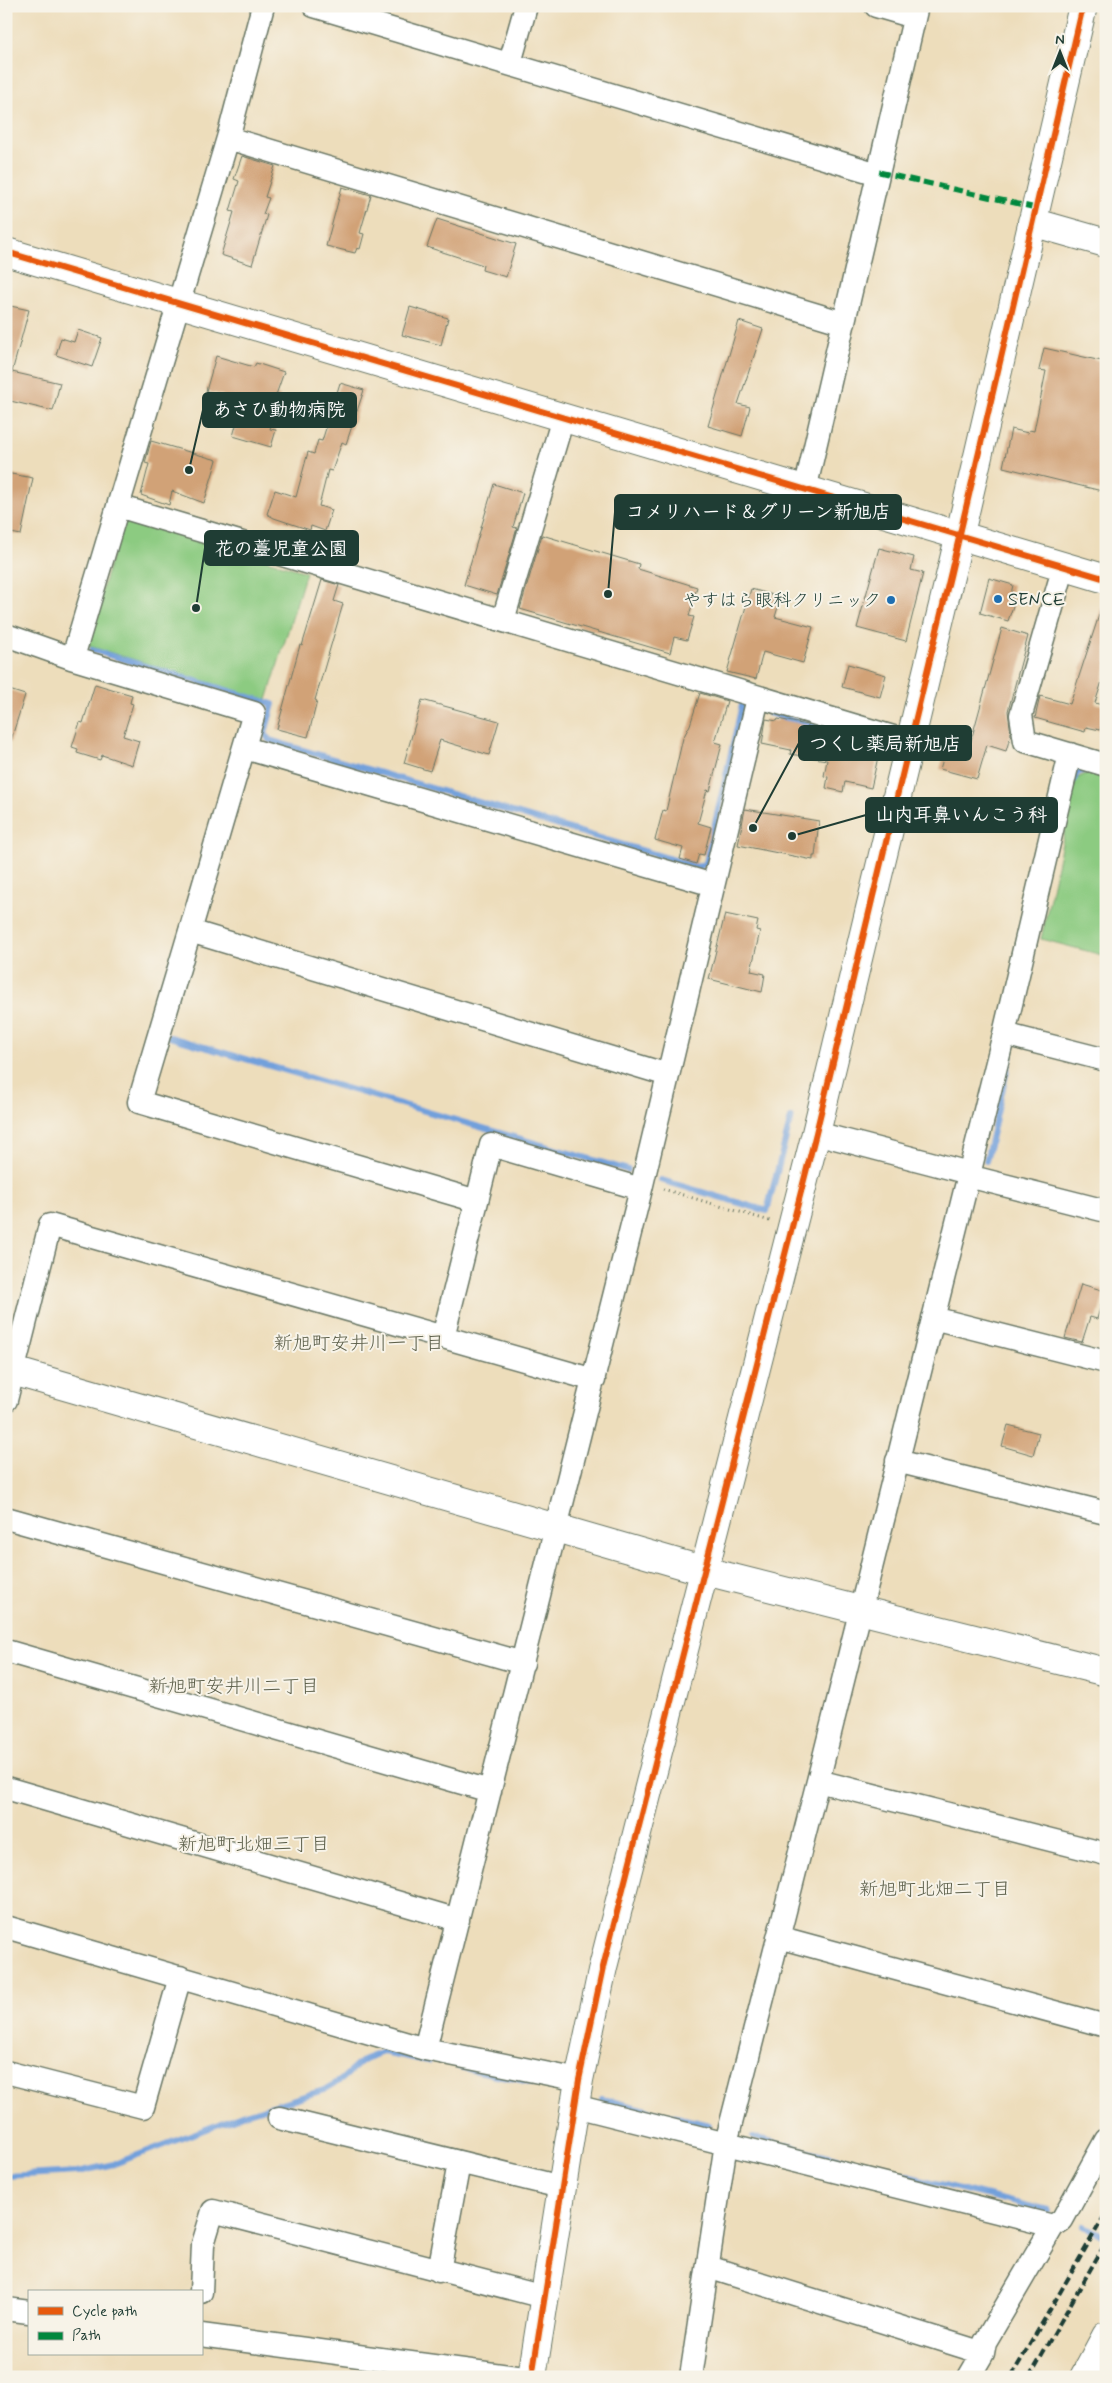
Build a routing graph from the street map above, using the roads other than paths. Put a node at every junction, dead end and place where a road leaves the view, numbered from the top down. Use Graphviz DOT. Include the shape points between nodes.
graph roads {
  1 [pos="263,6"];
  2 [pos="314,6"];
  3 [pos="526,6"];
  4 [pos="876,6"];
  5 [pos="1083,6"];
  6 [pos="915,12"];
  7 [pos="510,64"];
  8 [pos="228,138"];
  9 [pos="878,174"];
  10 [pos="1032,222"];
  11 [pos="1106,243"];
  12 [pos="6,252"];
  13 [pos="180,303"];
  14 [pos="844,323"];
  15 [pos="564,418"];
  16 [pos="805,490"];
  17 [pos="118,506"];
  18 [pos="959,536"];
  19 [pos="1064,566"];
  20 [pos="1106,579"];
  21 [pos="504,620"];
  22 [pos="6,635"];
  23 [pos="73,657"];
  24 [pos="758,698"];
  25 [pos="910,742"];
  26 [pos="245,748"];
  27 [pos="1070,754"];
  28 [pos="1106,765"];
  29 [pos="713,885"];
  30 [pos="190,931"];
  31 [pos="1004,1034"];
  32 [pos="1106,1060"];
  33 [pos="668,1075"];
  34 [pos="816,1134"];
  35 [pos="968,1175"];
  36 [pos="642,1186"];
  37 [pos="477,1201"];
  38 [pos="1106,1211"];
  39 [pos="933,1318"];
  40 [pos="443,1337"];
  41 [pos="1106,1362"];
  42 [pos="10,1370"];
  43 [pos="594,1380"];
  44 [pos="6,1400"];
  45 [pos="898,1461"];
  46 [pos="1106,1513"];
  47 [pos="6,1518"];
  48 [pos="556,1529"];
  49 [pos="705,1571"];
  50 [pos="860,1610"];
  51 [pos="6,1651"];
  52 [pos="523,1663"];
  53 [pos="1106,1672"];
  54 [pos="818,1781"];
  55 [pos="6,1788"];
  56 [pos="490,1791"];
  57 [pos="1106,1854"];
  58 [pos="458,1920"];
  59 [pos="6,1928"];
  60 [pos="778,1937"];
  61 [pos="180,1978"];
  62 [pos="1106,2026"];
  63 [pos="425,2049"];
  64 [pos="6,2072"];
  65 [pos="577,2093"];
  66 [pos="279,2118"];
  67 [pos="1106,2140"];
  68 [pos="726,2143"];
  69 [pos="459,2163"];
  70 [pos="561,2186"];
  71 [pos="1053,2226"];
  72 [pos="708,2267"];
  73 [pos="439,2271"];
  74 [pos="201,2290"];
  75 [pos="544,2297"];
  76 [pos="6,2309"];
  77 [pos="28,2312"];
  78 [pos="202,2335"];
  79 [pos="1106,2336"];
  80 [pos="983,2353"];
  81 [pos="518,2377"];
  82 [pos="532,2377"];
  83 [pos="690,2377"];
  84 [pos="969,2377"];
  85 [pos="1084,2377"];
  1 -- 8 [label="street"];
  2 -- 7 [label="street"];
  3 -- 7 [label="street"];
  4 -- 6 [label="street"];
  5 -- 10 [label="street"];
  6 -- 9 [label="street"];
  7 -- 9 [label="street"];
  8 -- 13 [label="street"];
  8 -- 14 [label="street"];
  9 -- 14 [label="street"];
  10 -- 11 [label="street"];
  10 -- 18 [label="street"];
  12 -- 13 [label="street"];
  13 -- 15 [label="street"];
  13 -- 17 [label="street"];
  14 -- 16 [label="street"];
  15 -- 16 [label="street"];
  15 -- 21 [label="street"];
  16 -- 18 [label="street"];
  17 -- 21 [label="street"];
  17 -- 23 [label="street"];
  18 -- 19 [label="street"];
  18 -- 25 [label="street"];
  19 -- 20 [label="street"];
  19 -- 27 [label="street" via="1021,715 1025,741"];
  21 -- 24 [label="street"];
  22 -- 23 [label="street"];
  23 -- 26 [label="street" via="254,713"];
  24 -- 25 [label="street"];
  24 -- 29 [label="street"];
  25 -- 34 [label="street"];
  26 -- 29 [label="street"];
  26 -- 30 [label="street"];
  27 -- 28 [label="street"];
  27 -- 31 [label="street"];
  29 -- 33 [label="street"];
  30 -- 33 [label="street"];
  30 -- 37 [label="street" via="139,1102"];
  31 -- 32 [label="street"];
  31 -- 35 [label="street"];
  33 -- 36 [label="street"];
  34 -- 35 [label="street"];
  34 -- 49 [label="street"];
  35 -- 38 [label="street"];
  35 -- 39 [label="street"];
  36 -- 37 [label="street" via="491,1145"];
  36 -- 43 [label="street"];
  37 -- 40 [label="street"];
  39 -- 41 [label="street"];
  39 -- 45 [label="street"];
  40 -- 42 [label="street" via="50,1225"];
  40 -- 43 [label="street"];
  42 -- 44 [label="street"];
  42 -- 48 [label="street"];
  43 -- 48 [label="street"];
  45 -- 46 [label="street"];
  45 -- 50 [label="street"];
  47 -- 52 [label="street"];
  48 -- 49 [label="street"];
  48 -- 52 [label="street"];
  49 -- 50 [label="street"];
  49 -- 65 [label="street" via="603,1967"];
  50 -- 53 [label="street"];
  50 -- 54 [label="street"];
  51 -- 56 [label="street"];
  52 -- 56 [label="street"];
  54 -- 57 [label="street"];
  54 -- 60 [label="street"];
  55 -- 58 [label="street"];
  56 -- 58 [label="street"];
  58 -- 63 [label="street"];
  59 -- 61 [label="street"];
  60 -- 62 [label="street"];
  60 -- 68 [label="street"];
  61 -- 63 [label="street"];
  61 -- 64 [label="street" via="143,2107"];
  63 -- 65 [label="street"];
  65 -- 68 [label="street"];
  65 -- 70 [label="street"];
  66 -- 69 [label="street"];
  67 -- 71 [label="street" via="1062,2220"];
  68 -- 71 [label="street"];
  68 -- 72 [label="street"];
  69 -- 70 [label="street"];
  69 -- 73 [label="street"];
  70 -- 75 [label="street"];
  71 -- 80 [label="street" via="986,2342"];
  72 -- 80 [label="street"];
  72 -- 83 [label="street"];
  73 -- 74 [label="street" via="213,2211 203,2244"];
  73 -- 75 [label="street"];
  75 -- 82 [label="street"];
  76 -- 77 [label="street"];
  78 -- 81 [label="street"];
  79 -- 85 [label="street"];
  80 -- 84 [label="street"];
}
